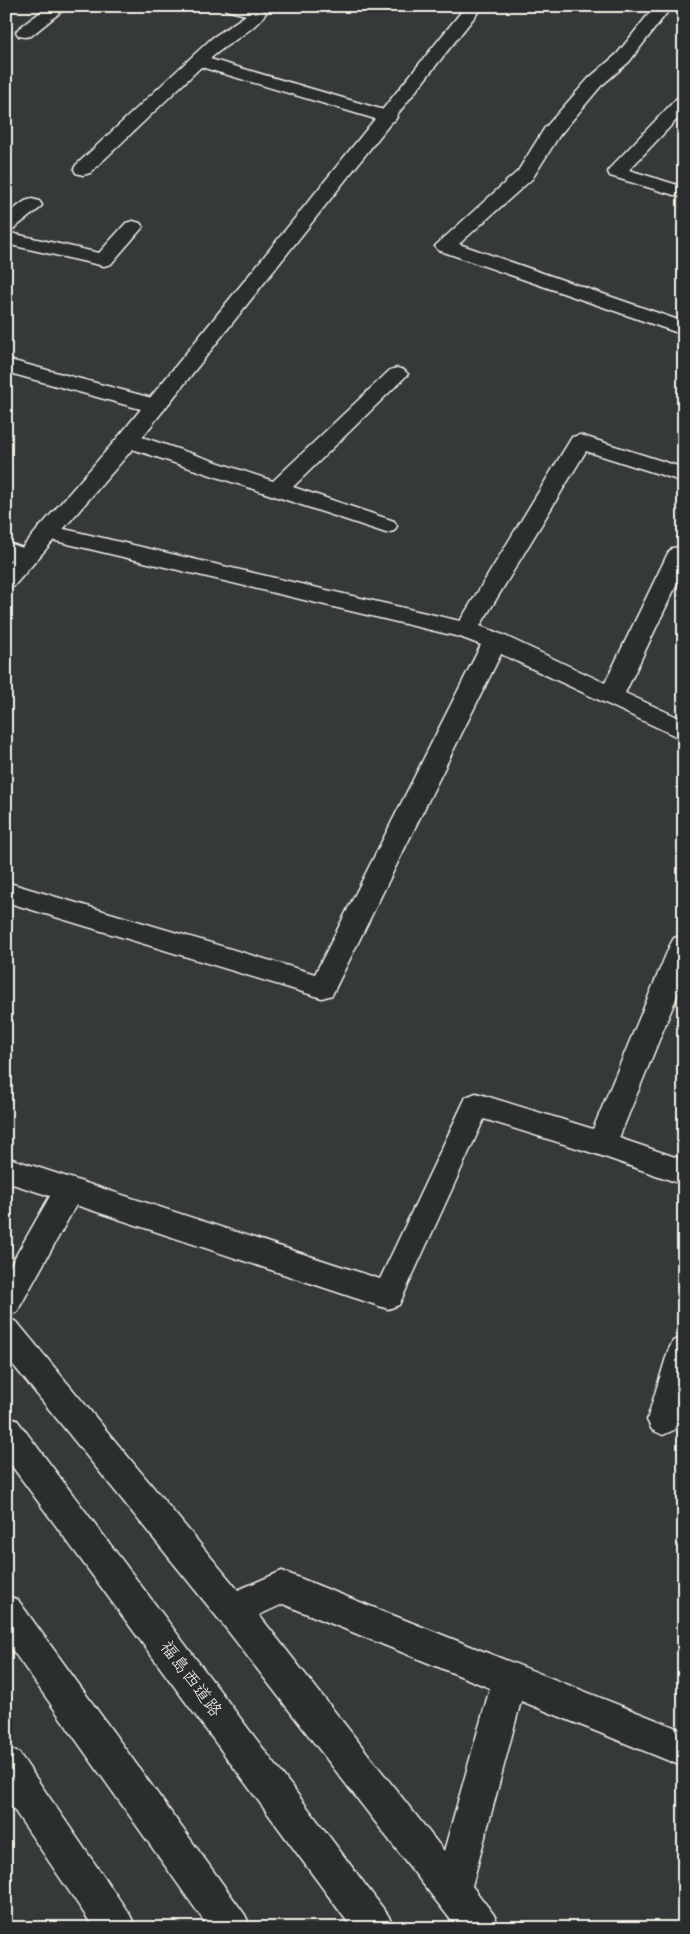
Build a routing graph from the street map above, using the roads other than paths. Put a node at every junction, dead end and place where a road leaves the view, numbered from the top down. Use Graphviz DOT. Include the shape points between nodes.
graph roads {
  1 [pos="60,6"];
  2 [pos="232,6"];
  3 [pos="475,6"];
  4 [pos="664,6"];
  5 [pos="25,32"];
  6 [pos="199,61"];
  7 [pos="684,101"];
  8 [pos="388,117"];
  9 [pos="83,169"];
  10 [pos="682,194"];
  11 [pos="32,205"];
  12 [pos="6,225"];
  13 [pos="133,227"];
  14 [pos="6,238"];
  15 [pos="684,329"];
  16 [pos="6,365"];
  17 [pos="397,374"];
  18 [pos="155,406"];
  19 [pos="128,440"];
  20 [pos="684,475"];
  21 [pos="278,490"];
  22 [pos="386,526"];
  23 [pos="47,532"];
  24 [pos="16,553"];
  25 [pos="680,553"];
  26 [pos="6,581"];
  27 [pos="466,630"];
  28 [pos="495,641"];
  29 [pos="610,696"];
  30 [pos="684,731"];
  31 [pos="6,892"];
  32 [pos="684,945"];
  33 [pos="602,1144"];
  34 [pos="6,1169"];
  35 [pos="684,1173"];
  36 [pos="69,1190"];
  37 [pos="6,1302"];
  38 [pos="6,1332"];
  39 [pos="684,1352"];
  40 [pos="664,1420"];
  41 [pos="6,1431"];
  42 [pos="233,1610"];
  43 [pos="6,1612"];
  44 [pos="510,1678"];
  45 [pos="684,1749"];
  46 [pos="6,1766"];
  47 [pos="452,1891"];
  48 [pos="117,1928"];
  49 [pos="232,1928"];
  50 [pos="375,1928"];
  51 [pos="481,1928"];
  1 -- 5 [label="main road"];
  2 -- 6 [label="main road" via="258,14 218,42"];
  3 -- 8 [label="main road"];
  4 -- 15 [label="main road" via="623,58 595,82 551,133 526,175 445,246"];
  6 -- 8 [label="main road"];
  6 -- 9 [label="main road"];
  7 -- 10 [label="main road" via="617,172"];
  8 -- 18 [label="main road"];
  11 -- 12 [label="main road"];
  13 -- 14 [label="main road" via="104,260"];
  16 -- 18 [label="main road"];
  17 -- 21 [label="main road"];
  18 -- 19 [label="main road"];
  19 -- 21 [label="main road"];
  19 -- 23 [label="main road"];
  20 -- 27 [label="main road" via="580,442"];
  21 -- 22 [label="main road"];
  23 -- 24 [label="main road"];
  23 -- 27 [label="main road"];
  24 -- 26 [label="main road"];
  25 -- 29 [label="main road"];
  27 -- 28 [label="main road"];
  28 -- 29 [label="main road"];
  28 -- 31 [label="main road" via="322,987"];
  29 -- 30 [label="main road"];
  32 -- 33 [label="main road"];
  33 -- 35 [label="main road"];
  33 -- 36 [label="main road" via="476,1105 388,1295"];
  34 -- 36 [label="main road"];
  36 -- 37 [label="main road"];
  38 -- 42 [label="main road"];
  39 -- 40 [label="main road"];
  41 -- 50 [label="main road, 福島西道路"];
  42 -- 44 [label="main road" via="282,1587"];
  42 -- 47 [label="main road"];
  43 -- 49 [label="main road"];
  44 -- 45 [label="main road"];
  44 -- 47 [label="main road"];
  46 -- 48 [label="main road"];
  47 -- 51 [label="main road"];
}
